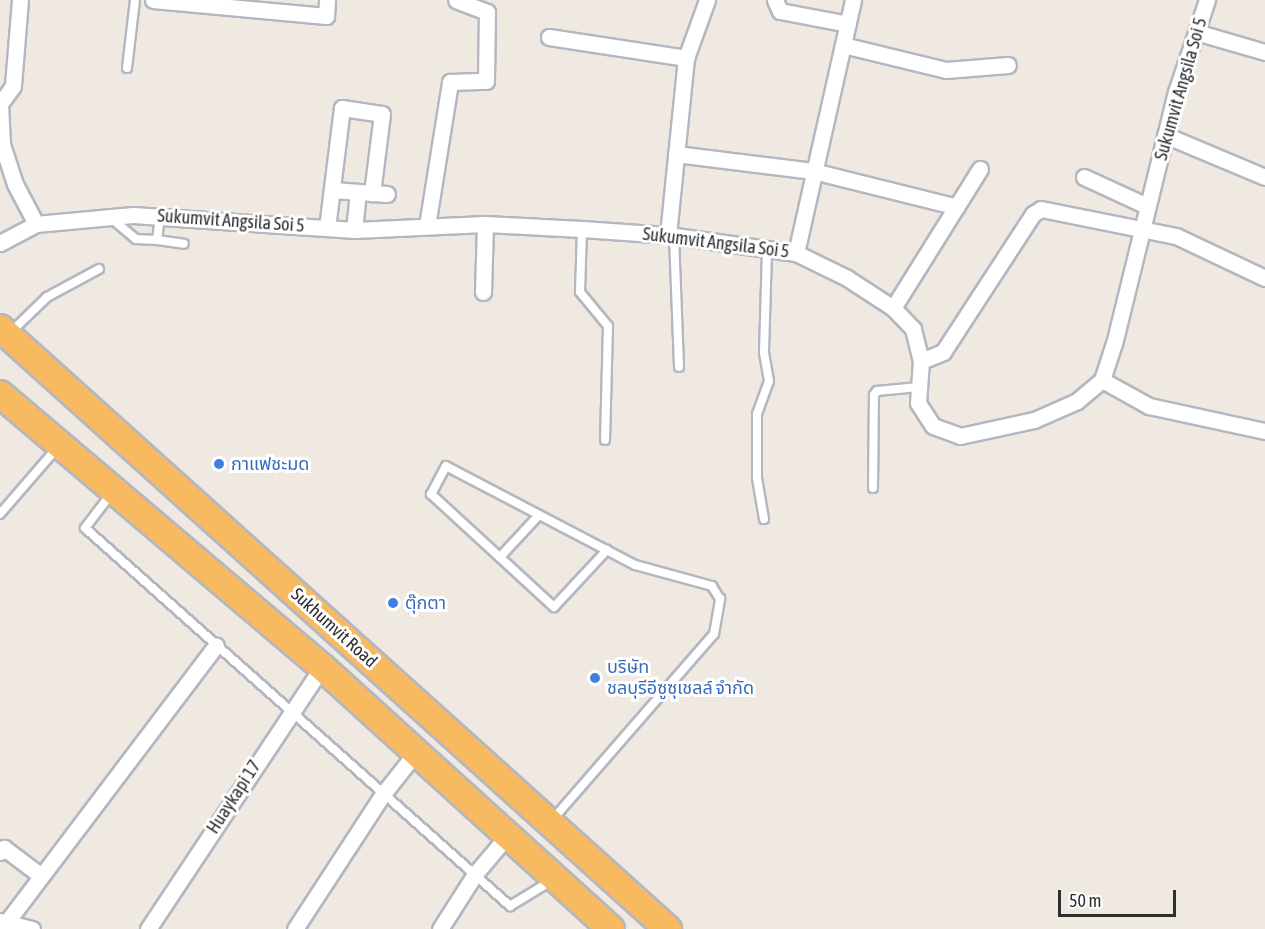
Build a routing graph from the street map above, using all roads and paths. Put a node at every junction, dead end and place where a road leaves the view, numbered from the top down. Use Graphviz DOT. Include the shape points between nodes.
graph roads {
  1 [pos="20,0"];
  2 [pos="135,0"];
  3 [pos="153,0"];
  4 [pos="327,0"];
  5 [pos="456,0"];
  6 [pos="707,0"];
  7 [pos="775,0"];
  8 [pos="854,0"];
  9 [pos="1207,0"];
  10 [pos="848,24"];
  11 [pos="1196,32"];
  12 [pos="549,37"];
  13 [pos="843,45"];
  14 [pos="1265,52"];
  15 [pos="686,58"];
  16 [pos="1008,65"];
  17 [pos="127,68"];
  18 [pos="0,104"];
  19 [pos="1165,135"];
  20 [pos="676,154"];
  21 [pos="980,169"];
  22 [pos="813,171"];
  23 [pos="1084,177"];
  24 [pos="1265,177"];
  25 [pos="333,190"];
  26 [pos="372,193"];
  27 [pos="1147,206"];
  28 [pos="957,207"];
  29 [pos="160,216"];
  30 [pos="110,217"];
  31 [pos="36,224"];
  32 [pos="485,224"];
  33 [pos="427,226"];
  34 [pos="327,228"];
  35 [pos="582,229"];
  36 [pos="1142,229"];
  37 [pos="354,230"];
  38 [pos="671,235"];
  39 [pos="157,240"];
  40 [pos="0,243"];
  41 [pos="184,244"];
  42 [pos="767,249"];
  43 [pos="796,253"];
  44 [pos="99,269"];
  45 [pos="1265,278"];
  46 [pos="483,291"];
  47 [pos="893,308"];
  48 [pos="4,332"];
  49 [pos="921,361"];
  50 [pos="679,367"];
  51 [pos="1102,380"];
  52 [pos="919,387"];
  53 [pos="0,394"];
  54 [pos="1265,430"];
  55 [pos="605,440"];
  56 [pos="60,445"];
  57 [pos="873,488"];
  58 [pos="114,490"];
  59 [pos="0,514"];
  60 [pos="539,515"];
  61 [pos="764,519"];
  62 [pos="607,550"];
  63 [pos="500,557"];
  64 [pos="216,645"];
  65 [pos="322,667"];
  66 [pos="290,712"];
  67 [pos="417,751"];
  68 [pos="383,794"];
  69 [pos="550,823"];
  70 [pos="508,835"];
  71 [pos="0,852"];
  72 [pos="475,874"];
  73 [pos="40,875"];
  74 [pos="555,878"];
  75 [pos="3,922"];
  76 [pos="32,929"];
  77 [pos="148,929"];
  78 [pos="295,929"];
  79 [pos="440,929"];
  80 [pos="610,929"];
  81 [pos="668,929"];
  1 -- 18 [label="street" via="13,86"];
  2 -- 17 [label="lane"];
  3 -- 4 [label="street" via="326,16"];
  5 -- 33 [label="street" via="487,12 486,81 450,82"];
  6 -- 15 [label="street"];
  7 -- 10 [label="street" via="780,10"];
  8 -- 10 [label="street"];
  9 -- 11 [label="street, Sukumvit Angsila Soi 5"];
  10 -- 13 [label="street"];
  11 -- 14 [label="street"];
  11 -- 19 [label="street, Sukumvit Angsila Soi 5"];
  12 -- 15 [label="street"];
  13 -- 16 [label="street" via="946,70"];
  13 -- 22 [label="street"];
  15 -- 20 [label="street"];
  18 -- 31 [label="street" via="2,144 15,184"];
  19 -- 24 [label="street"];
  19 -- 27 [label="street, Sukumvit Angsila Soi 5"];
  20 -- 22 [label="street"];
  20 -- 38 [label="street"];
  21 -- 28 [label="street"];
  22 -- 28 [label="street"];
  22 -- 43 [label="street"];
  23 -- 27 [label="street"];
  25 -- 26 [label="street"];
  25 -- 26 [label="street" via="342,108 382,114"];
  25 -- 34 [label="street"];
  26 -- 37 [label="street"];
  27 -- 36 [label="street, Sukumvit Angsila Soi 5"];
  28 -- 47 [label="street"];
  29 -- 30 [label="street, Sukumvit Angsila Soi 5"];
  29 -- 34 [label="street, Sukumvit Angsila Soi 5"];
  29 -- 39 [label="lane"];
  30 -- 31 [label="street, Sukumvit Angsila Soi 5"];
  30 -- 39 [label="lane" via="136,239"];
  31 -- 40 [label="street, Sukumvit Angsila Soi 5"];
  32 -- 33 [label="street, Sukumvit Angsila Soi 5"];
  32 -- 35 [label="street, Sukumvit Angsila Soi 5"];
  32 -- 46 [label="street"];
  33 -- 37 [label="street, Sukumvit Angsila Soi 5"];
  34 -- 37 [label="street, Sukumvit Angsila Soi 5"];
  35 -- 38 [label="street, Sukumvit Angsila Soi 5"];
  35 -- 55 [label="lane" via="580,292 608,326"];
  36 -- 45 [label="street" via="1176,236"];
  36 -- 49 [label="street" via="1041,208 1033,214 943,352"];
  36 -- 51 [label="street, Sukumvit Angsila Soi 5"];
  38 -- 42 [label="street, Sukumvit Angsila Soi 5"];
  38 -- 50 [label="lane"];
  39 -- 41 [label="lane"];
  42 -- 43 [label="street, Sukumvit Angsila Soi 5"];
  42 -- 61 [label="lane" via="764,352 769,381 757,414 757,478"];
  43 -- 47 [label="street, Sukumvit Angsila Soi 5" via="847,278"];
  44 -- 48 [label="lane" via="47,297"];
  47 -- 49 [label="street, Sukumvit Angsila Soi 5" via="913,329"];
  48 -- 69 [label="highway, Sukhumvit Road"];
  49 -- 52 [label="street, Sukumvit Angsila Soi 5"];
  51 -- 52 [label="street, Sukumvit Angsila Soi 5" via="1077,401 1034,420 960,436 933,426 918,403"];
  51 -- 54 [label="street" via="1149,406"];
  52 -- 57 [label="lane" via="877,391 874,395"];
  53 -- 56 [label="highway, Sukhumvit Road"];
  56 -- 58 [label="highway, Sukhumvit Road"];
  56 -- 59 [label="lane"];
  58 -- 64 [label="lane" via="85,528"];
  58 -- 65 [label="highway, Sukhumvit Road"];
  60 -- 62 [label="lane"];
  60 -- 63 [label="lane"];
  60 -- 63 [label="lane" via="446,466 431,494"];
  62 -- 63 [label="lane" via="554,607"];
  62 -- 69 [label="lane" via="635,565 712,586 720,599 719,618 714,634"];
  64 -- 66 [label="lane"];
  64 -- 73 [label="street"];
  65 -- 66 [label="street, Huaykapi 17"];
  65 -- 67 [label="highway, Sukhumvit Road"];
  66 -- 68 [label="lane"];
  66 -- 77 [label="street, Huaykapi 17"];
  67 -- 68 [label="street"];
  67 -- 70 [label="highway, Sukhumvit Road"];
  68 -- 72 [label="lane"];
  68 -- 78 [label="street"];
  69 -- 81 [label="highway, Sukhumvit Road"];
  70 -- 72 [label="street"];
  70 -- 74 [label="highway, Sukhumvit Road"];
  71 -- 73 [label="street" via="4,848"];
  72 -- 74 [label="lane" via="510,906"];
  72 -- 79 [label="street"];
  73 -- 75 [label="street"];
  74 -- 80 [label="highway, Sukhumvit Road"];
  75 -- 76 [label="street"];
}
